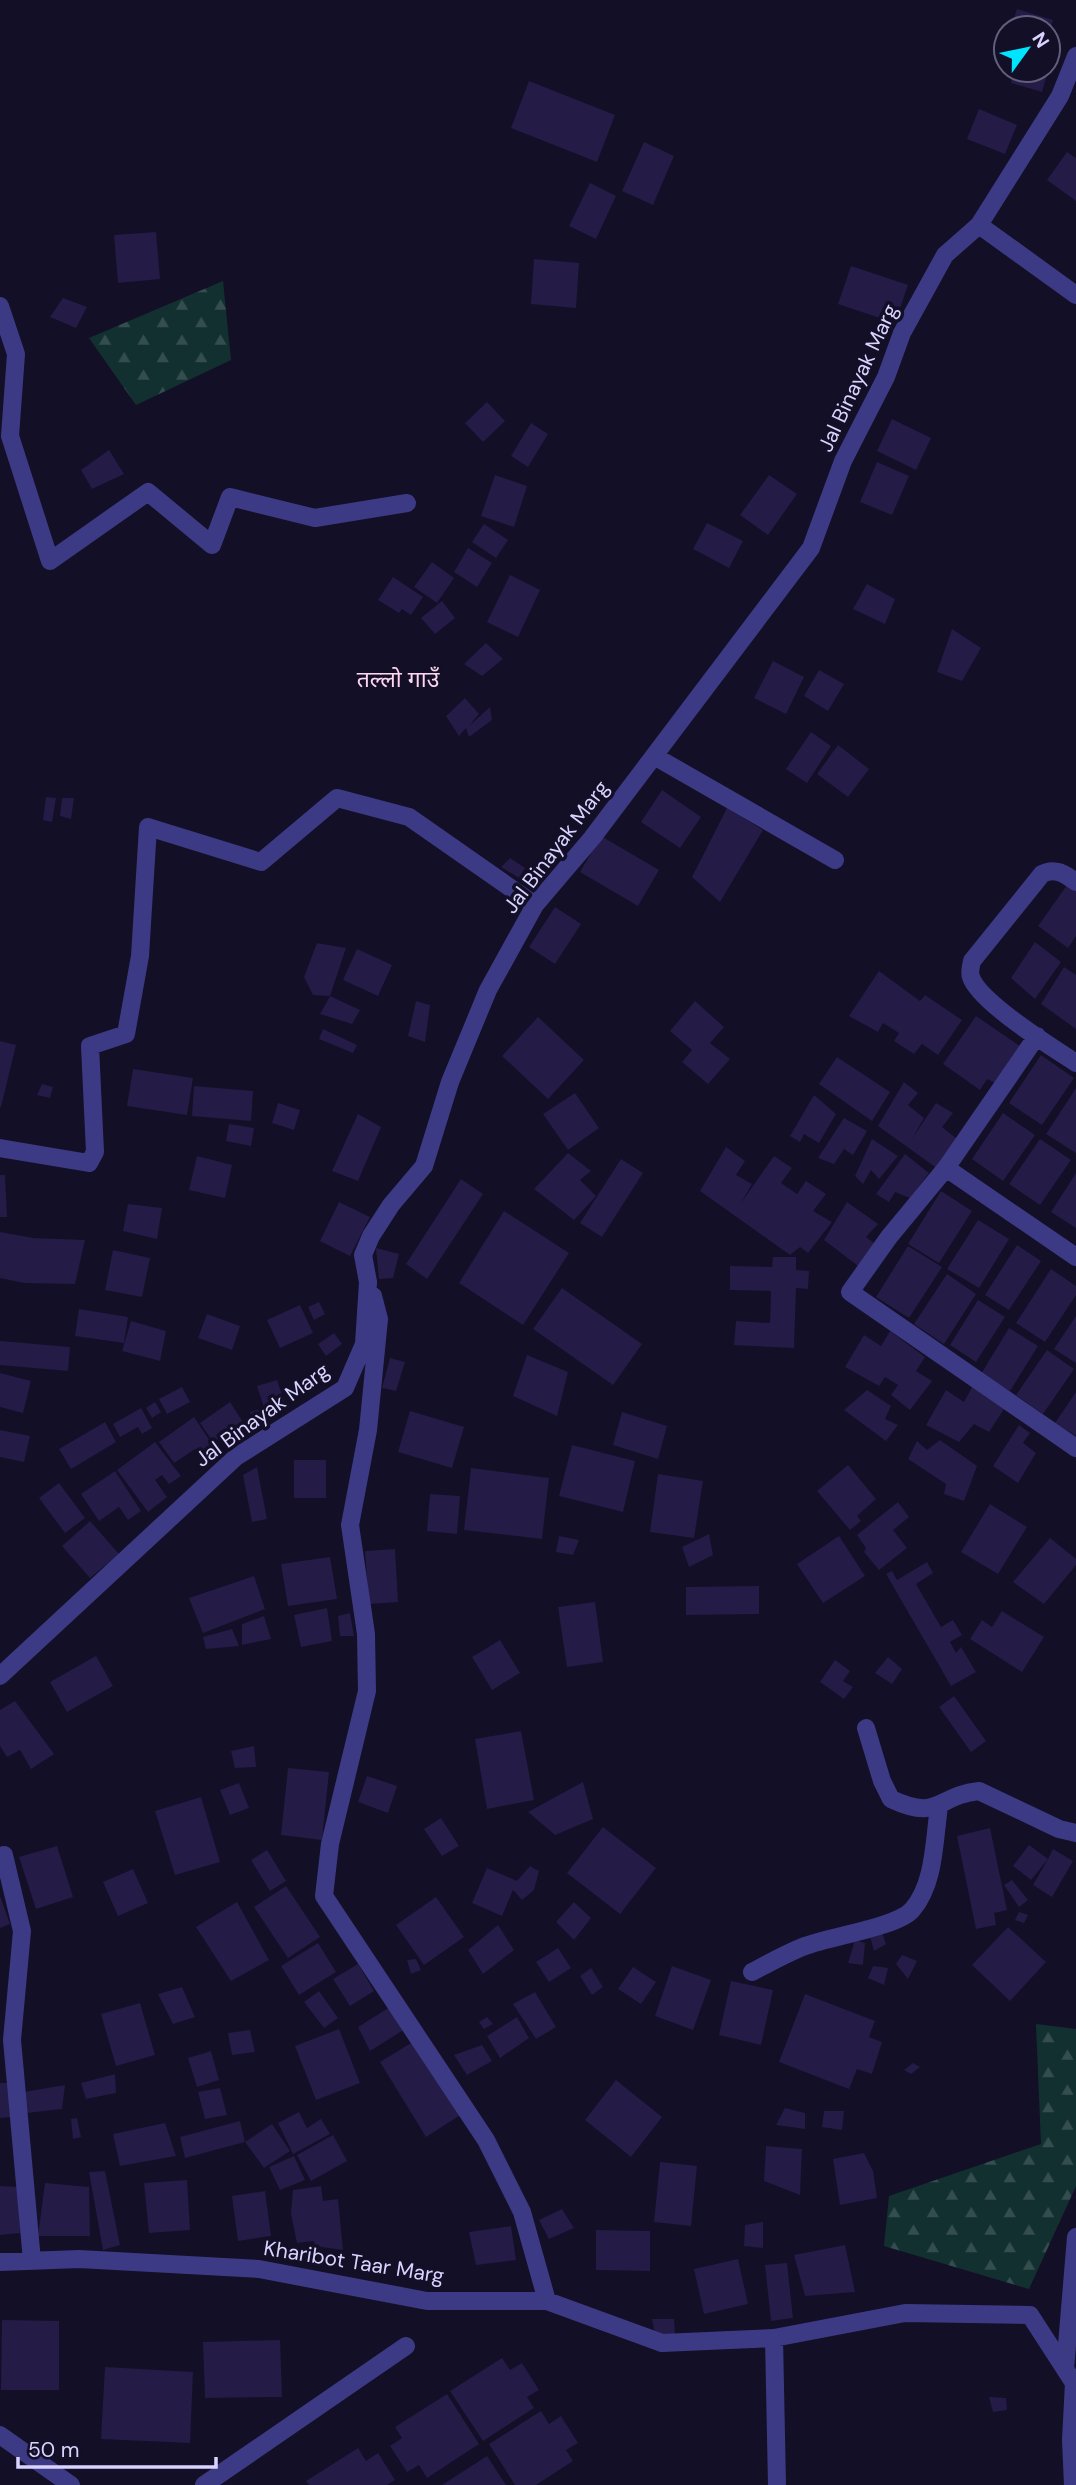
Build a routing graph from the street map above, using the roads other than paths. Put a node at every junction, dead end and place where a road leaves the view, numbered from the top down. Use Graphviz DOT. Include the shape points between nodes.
graph roads {
  1 [pos="1076,56"];
  2 [pos="979,225"];
  3 [pos="1076,295"];
  4 [pos="0,306"];
  5 [pos="407,503"];
  6 [pos="654,757"];
  7 [pos="835,860"];
  8 [pos="1076,881"];
  9 [pos="535,905"];
  10 [pos="1037,1036"];
  11 [pos="1076,1063"];
  12 [pos="0,1148"];
  13 [pos="946,1168"];
  14 [pos="1076,1257"];
  15 [pos="369,1282"];
  16 [pos="1076,1448"];
  17 [pos="0,1676"];
  18 [pos="866,1728"];
  19 [pos="939,1807"];
  20 [pos="1076,1833"];
  21 [pos="4,1855"];
  22 [pos="752,1972"];
  23 [pos="1076,2237"];
  24 [pos="32,2261"];
  25 [pos="0,2262"];
  26 [pos="547,2301"];
  27 [pos="774,2338"];
  28 [pos="406,2346"];
  29 [pos="1072,2378"];
  30 [pos="0,2435"];
  31 [pos="71,2485"];
  32 [pos="204,2485"];
  33 [pos="777,2485"];
  34 [pos="1073,2485"];
  1 -- 2 [label="street, Jal Binayak Marg" via="1060,96"];
  2 -- 3 [label="street"];
  2 -- 6 [label="street, Jal Binayak Marg" via="944,255 902,333 886,377 843,461 811,548"];
  4 -- 5 [label="street" via="16,354 10,436 50,561 148,492 212,545 230,497 315,518"];
  6 -- 7 [label="street"];
  6 -- 9 [label="street, Jal Binayak Marg"];
  8 -- 10 [label="street" via="1049,870 1042,874 972,961 971,978 990,1002"];
  9 -- 12 [label="street" via="409,817 337,798 261,862 148,827 140,956 125,1034 90,1046 95,1152 89,1163"];
  9 -- 15 [label="street, Jal Binayak Marg" via="488,990 450,1082 424,1166 371,1236 363,1255"];
  10 -- 11 [label="street"];
  10 -- 13 [label="street"];
  13 -- 14 [label="street"];
  13 -- 16 [label="street" via="850,1292"];
  15 -- 17 [label="street, Jal Binayak Marg" via="364,1344 345,1388 236,1457"];
  15 -- 26 [label="street" via="379,1319 368,1430 350,1525 366,1634 367,1692 330,1844 324,1896 486,2140 523,2212"];
  18 -- 19 [label="street" via="891,1799 922,1810"];
  19 -- 20 [label="street" via="979,1791"];
  19 -- 22 [label="street" via="929,1880 913,1909 898,1922 804,1947"];
  21 -- 24 [label="street" via="22,1931 12,2040"];
  23 -- 29 [label="street"];
  24 -- 25 [label="street, Kharibot Taar Marg"];
  24 -- 26 [label="street, Kharibot Taar Marg" via="79,2259 259,2269 427,2301"];
  26 -- 27 [label="street, Kharibot Taar Marg" via="662,2343"];
  27 -- 29 [label="street, Kharibot Taar Marg" via="905,2313 1030,2315"];
  27 -- 33 [label="street"];
  28 -- 32 [label="street"];
  29 -- 34 [label="street"];
  30 -- 31 [label="street"];
}
